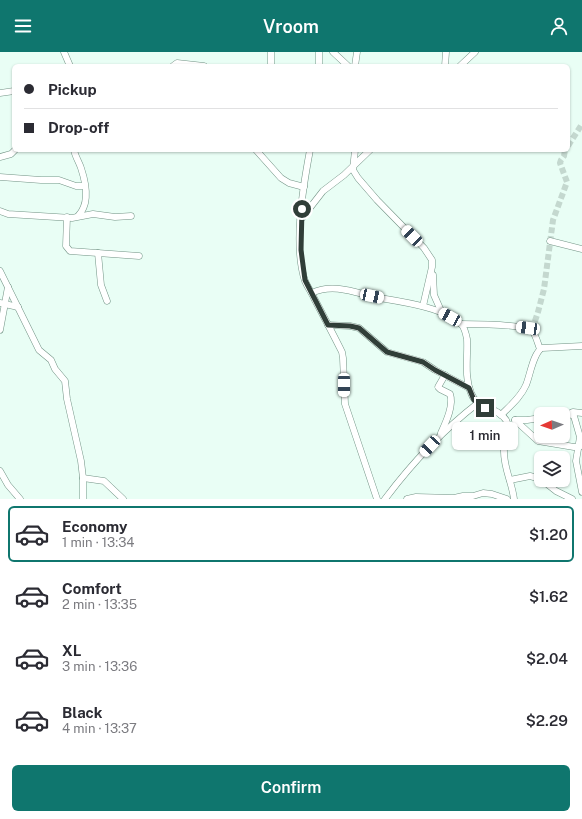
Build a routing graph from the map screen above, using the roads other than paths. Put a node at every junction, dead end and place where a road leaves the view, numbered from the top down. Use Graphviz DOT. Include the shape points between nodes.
graph roads {
  1 [pos="64,52"];
  2 [pos="272,52"];
  3 [pos="319,52"];
  4 [pos="333,52"];
  5 [pos="357,52"];
  6 [pos="446,52"];
  7 [pos="475,52"];
  8 [pos="68,64"];
  9 [pos="176,64"];
  10 [pos="186,64"];
  11 [pos="271,64"];
  12 [pos="320,64"];
  13 [pos="346,64"];
  14 [pos="356,64"];
  15 [pos="445,64"];
  16 [pos="462,64"];
  17 [pos="12,91"];
  18 [pos="0,93"];
  19 [pos="13,152"];
  20 [pos="75,152"];
  21 [pos="258,152"];
  22 [pos="310,152"];
  23 [pos="355,152"];
  24 [pos="368,152"];
  25 [pos="0,157"];
  26 [pos="353,167"];
  27 [pos="0,177"];
  28 [pos="84,186"];
  29 [pos="304,187"];
  30 [pos="0,212"];
  31 [pos="131,216"];
  32 [pos="77,217"];
  33 [pos="67,218"];
  34 [pos="301,219"];
  35 [pos="550,241"];
  36 [pos="582,249"];
  37 [pos="98,254"];
  38 [pos="138,256"];
  39 [pos="432,268"];
  40 [pos="0,271"];
  41 [pos="8,287"];
  42 [pos="312,293"];
  43 [pos="107,301"];
  44 [pos="2,304"];
  45 [pos="18,306"];
  46 [pos="423,306"];
  47 [pos="442,313"];
  48 [pos="461,324"];
  49 [pos="328,325"];
  50 [pos="0,330"];
  51 [pos="582,346"];
  52 [pos="540,350"];
  53 [pos="446,375"];
  54 [pos="469,388"];
  55 [pos="478,403"];
  56 [pos="570,413"];
  57 [pos="582,413"];
  58 [pos="570,416"];
  59 [pos="504,417"];
  60 [pos="534,419"];
  61 [pos="515,420"];
  62 [pos="441,435"];
  63 [pos="580,446"];
  64 [pos="0,471"];
  65 [pos="534,477"];
  66 [pos="83,478"];
  67 [pos="510,480"];
  68 [pos="551,487"];
  69 [pos="582,492"];
  70 [pos="20,499"];
  71 [pos="83,499"];
  72 [pos="123,499"];
  73 [pos="377,499"];
  74 [pos="385,499"];
  75 [pos="407,499"];
  76 [pos="507,499"];
  77 [pos="514,499"];
  78 [pos="572,499"];
  1 -- 8 [label="street"];
  2 -- 11 [label="street"];
  3 -- 12 [label="street"];
  4 -- 13 [label="street"];
  5 -- 14 [label="street"];
  6 -- 15 [label="street"];
  7 -- 16 [label="street"];
  9 -- 10 [label="street"];
  17 -- 18 [label="street"];
  19 -- 25 [label="street"];
  20 -- 28 [label="street"];
  21 -- 29 [label="street" via="281,178"];
  22 -- 29 [label="street"];
  23 -- 26 [label="street"];
  24 -- 26 [label="street"];
  26 -- 34 [label="street" via="317,196"];
  26 -- 39 [label="street" via="364,186 424,248 432,260"];
  27 -- 28 [label="street" via="60,180"];
  28 -- 32 [label="street" via="85,206"];
  29 -- 34 [label="street"];
  30 -- 33 [label="street"];
  31 -- 32 [label="street" via="93,214"];
  32 -- 33 [label="street"];
  33 -- 37 [label="street" via="68,249"];
  34 -- 42 [label="street" via="301,259 305,280"];
  35 -- 36 [label="street"];
  37 -- 38 [label="street"];
  37 -- 43 [label="street" via="101,285"];
  39 -- 46 [label="street"];
  39 -- 47 [label="street" via="434,295"];
  40 -- 41 [label="street"];
  41 -- 44 [label="street"];
  41 -- 45 [label="street"];
  42 -- 46 [label="street" via="324,288 335,288"];
  42 -- 49 [label="street"];
  44 -- 45 [label="street"];
  44 -- 50 [label="street"];
  45 -- 66 [label="street" via="40,352 51,360 65,381"];
  46 -- 47 [label="street"];
  47 -- 48 [label="street"];
  48 -- 52 [label="street" via="528,328 533,332"];
  48 -- 54 [label="street" via="467,341"];
  49 -- 53 [label="street" via="359,328 387,352 423,362"];
  49 -- 73 [label="street" via="342,352 345,404"];
  51 -- 52 [label="street"];
  52 -- 59 [label="street" via="525,388"];
  53 -- 54 [label="street"];
  53 -- 62 [label="street" via="438,387 452,398"];
  54 -- 55 [label="street"];
  55 -- 59 [label="street"];
  55 -- 62 [label="street"];
  56 -- 57 [label="street"];
  58 -- 63 [label="street" via="574,416 579,431"];
  59 -- 61 [label="street"];
  59 -- 67 [label="street" via="508,427 504,446 505,467"];
  60 -- 61 [label="street"];
  61 -- 63 [label="street" via="538,441"];
  62 -- 74 [label="street"];
  63 -- 69 [label="street" via="576,461"];
  64 -- 70 [label="street"];
  65 -- 67 [label="street"];
  66 -- 71 [label="street"];
  66 -- 72 [label="street" via="104,481"];
  67 -- 77 [label="street"];
  68 -- 78 [label="street"];
  75 -- 76 [label="street" via="416,496 454,498 481,493"];
}
